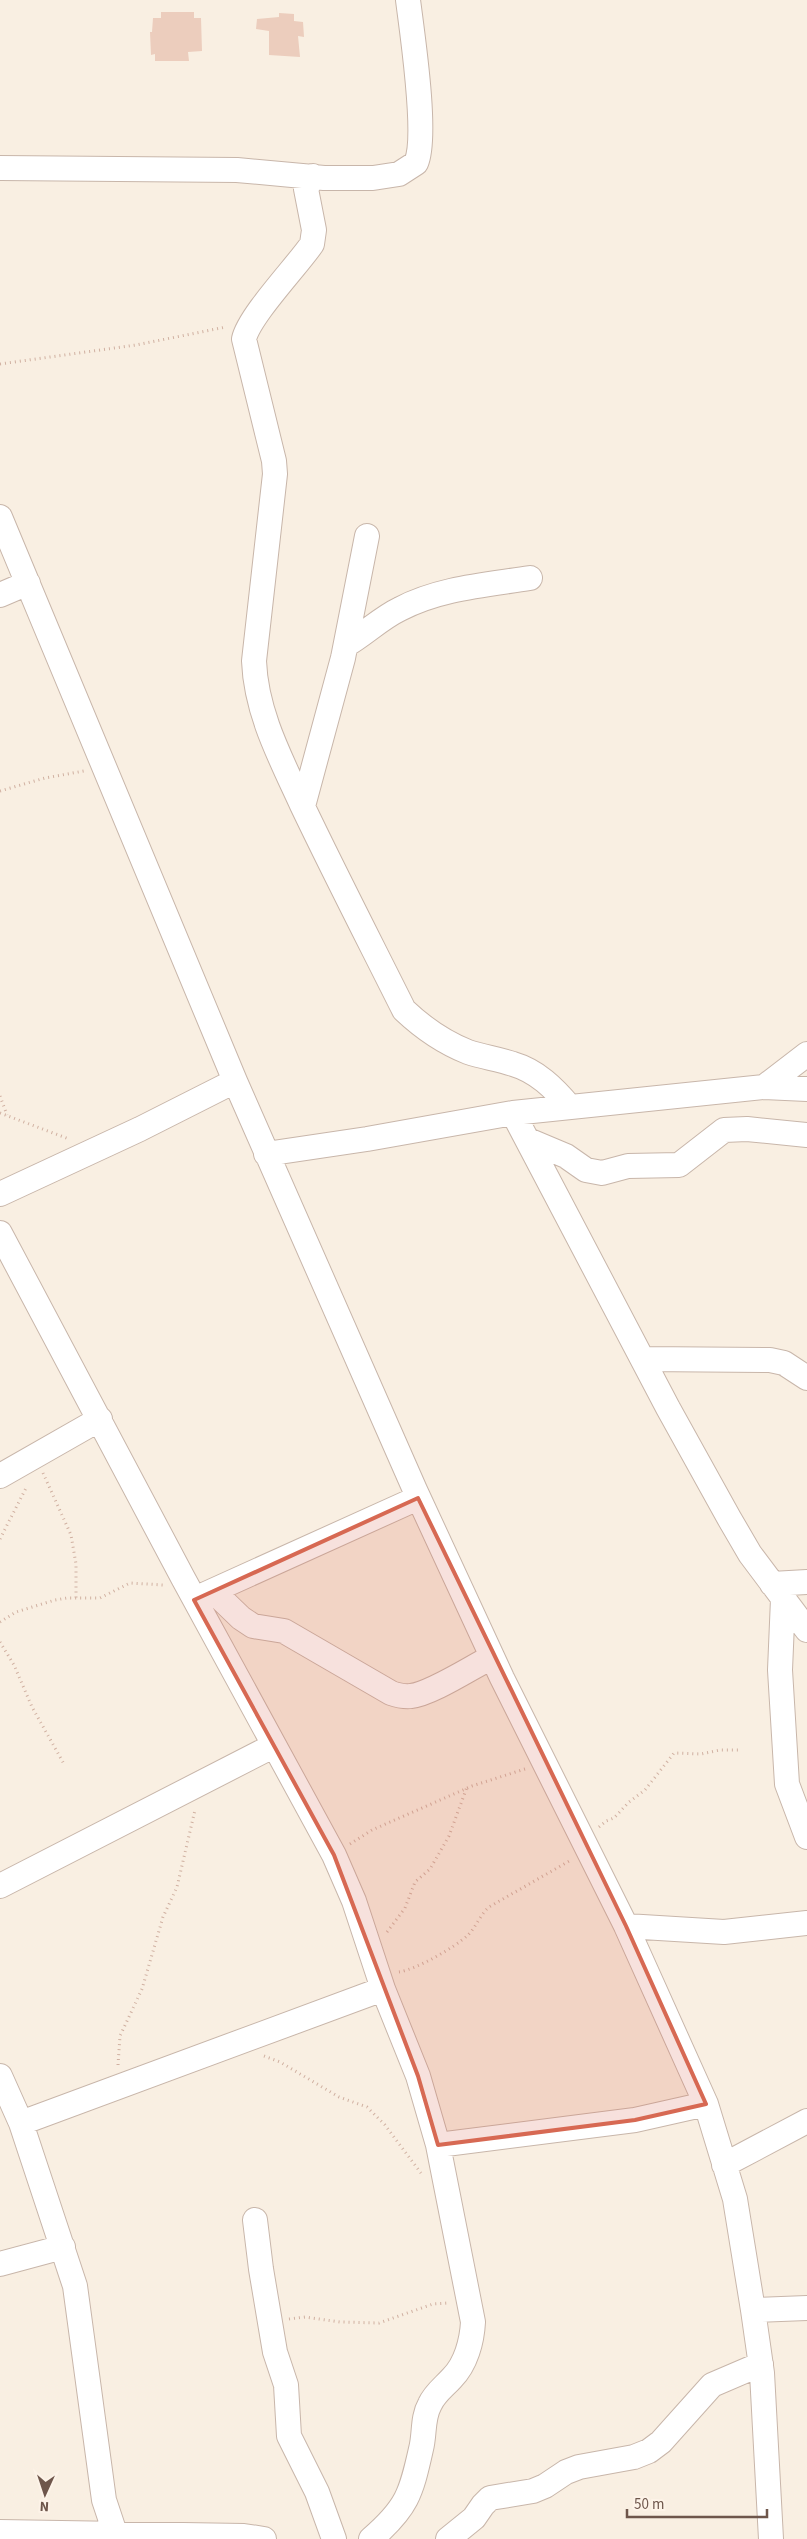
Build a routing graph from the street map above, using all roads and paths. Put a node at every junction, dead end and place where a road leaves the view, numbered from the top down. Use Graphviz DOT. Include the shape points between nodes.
graph roads {
  1 [pos="408,0"];
  2 [pos="0,168"];
  3 [pos="313,176"];
  4 [pos="255,318"];
  5 [pos="0,364"];
  6 [pos="0,517"];
  7 [pos="367,536"];
  8 [pos="530,578"];
  9 [pos="28,583"];
  10 [pos="0,595"];
  11 [pos="346,645"];
  12 [pos="105,767"];
  13 [pos="0,790"];
  14 [pos="303,806"];
  15 [pos="807,1054"];
  16 [pos="235,1081"];
  17 [pos="764,1087"];
  18 [pos="807,1089"];
  19 [pos="0,1096"];
  20 [pos="570,1107"];
  21 [pos="513,1112"];
  22 [pos="0,1113"];
  23 [pos="8,1115"];
  24 [pos="807,1134"];
  25 [pos="528,1140"];
  26 [pos="95,1149"];
  27 [pos="266,1154"];
  28 [pos="0,1194"];
  29 [pos="0,1233"];
  30 [pos="643,1359"];
  31 [pos="807,1378"];
  32 [pos="100,1419"];
  33 [pos="53,1446"];
  34 [pos="0,1476"];
  35 [pos="28,1483"];
  36 [pos="418,1498"];
  37 [pos="0,1539"];
  38 [pos="807,1582"];
  39 [pos="778,1592"];
  40 [pos="198,1593"];
  41 [pos="76,1599"];
  42 [pos="0,1622"];
  43 [pos="807,1630"];
  44 [pos="0,1642"];
  45 [pos="492,1657"];
  46 [pos="273,1746"];
  47 [pos="739,1750"];
  48 [pos="544,1762"];
  49 [pos="64,1764"];
  50 [pos="203,1782"];
  51 [pos="467,1788"];
  52 [pos="807,1837"];
  53 [pos="586,1845"];
  54 [pos="334,1855"];
  55 [pos="0,1886"];
  56 [pos="807,1923"];
  57 [pos="626,1926"];
  58 [pos="379,1976"];
  59 [pos="260,2055"];
  60 [pos="0,2076"];
  61 [pos="123,2085"];
  62 [pos="706,2104"];
  63 [pos="807,2121"];
  64 [pos="21,2123"];
  65 [pos="438,2146"];
  66 [pos="724,2165"];
  67 [pos="424,2176"];
  68 [pos="255,2220"];
  69 [pos="64,2247"];
  70 [pos="0,2264"];
  71 [pos="467,2295"];
  72 [pos="807,2308"];
  73 [pos="753,2310"];
  74 [pos="270,2321"];
  75 [pos="761,2364"];
  76 [pos="0,2532"];
  77 [pos="115,2533"];
  78 [pos="264,2539"];
  79 [pos="334,2539"];
  80 [pos="371,2539"];
  81 [pos="448,2539"];
  82 [pos="771,2539"];
  1 -- 3 [label="street" via="421,142 416,163 400,174 388,177"];
  2 -- 3 [label="street" via="237,170"];
  3 -- 4 [label="street" via="306,189 314,230 312,244"];
  4 -- 5 [label="path" via="242,324 136,345"];
  4 -- 14 [label="street" via="244,339 275,474 254,661 255,682 262,713"];
  6 -- 9 [label="street"];
  7 -- 11 [label="street"];
  8 -- 11 [label="street" via="443,592 420,599"];
  9 -- 10 [label="street"];
  9 -- 12 [label="street"];
  11 -- 14 [label="street"];
  12 -- 13 [label="path"];
  12 -- 16 [label="street"];
  14 -- 20 [label="street" via="404,1010 428,1032 459,1048 513,1064 540,1077"];
  15 -- 17 [label="street"];
  16 -- 26 [label="street"];
  16 -- 27 [label="street"];
  17 -- 18 [label="street"];
  17 -- 20 [label="street"];
  19 -- 23 [label="path"];
  20 -- 21 [label="street"];
  21 -- 25 [label="street"];
  21 -- 27 [label="street"];
  22 -- 23 [label="path"];
  23 -- 26 [label="path"];
  24 -- 25 [label="street" via="724,1130 679,1165 628,1166 602,1172 586,1170 566,1156"];
  25 -- 30 [label="street"];
  26 -- 28 [label="street"];
  27 -- 36 [label="street"];
  29 -- 32 [label="street"];
  30 -- 31 [label="street" via="770,1360 784,1363"];
  30 -- 39 [label="street" via="733,1525"];
  32 -- 33 [label="street"];
  32 -- 40 [label="street"];
  33 -- 34 [label="street"];
  33 -- 41 [label="path" via="39,1466 71,1535 76,1564"];
  35 -- 37 [label="path"];
  36 -- 40 [label="street"];
  36 -- 45 [label="street"];
  38 -- 39 [label="street"];
  39 -- 43 [label="street"];
  39 -- 52 [label="street" via="787,1784"];
  40 -- 41 [label="path" via="136,1582 100,1598"];
  40 -- 45 [label="street" via="254,1626 284,1632 391,1693 402,1696 424,1692"];
  40 -- 46 [label="street"];
  41 -- 42 [label="path" via="67,1598 16,1612"];
  44 -- 49 [label="path"];
  45 -- 48 [label="street"];
  46 -- 50 [label="street"];
  46 -- 54 [label="street"];
  47 -- 53 [label="path" via="674,1753 645,1790 614,1818 606,1821"];
  48 -- 51 [label="path"];
  48 -- 53 [label="street"];
  50 -- 55 [label="street"];
  50 -- 61 [label="path" via="177,1887 163,1917 142,1989 120,2036 118,2062"];
  51 -- 54 [label="path" via="372,1830"];
  51 -- 58 [label="path" via="449,1836 430,1869 415,1882 405,1908 387,1932"];
  53 -- 57 [label="street"];
  53 -- 58 [label="path" via="489,1907 479,1916 469,1934 458,1942 414,1968"];
  54 -- 58 [label="street" via="354,1901"];
  56 -- 57 [label="street" via="724,1932"];
  57 -- 62 [label="street"];
  58 -- 61 [label="street"];
  58 -- 65 [label="street" via="418,2076"];
  59 -- 67 [label="path" via="280,2062 339,2097 367,2106"];
  60 -- 64 [label="street"];
  61 -- 64 [label="street"];
  62 -- 65 [label="street" via="635,2120"];
  62 -- 66 [label="street"];
  63 -- 66 [label="street"];
  64 -- 69 [label="street"];
  65 -- 71 [label="street"];
  66 -- 73 [label="street" via="735,2199"];
  68 -- 74 [label="street"];
  69 -- 70 [label="street"];
  69 -- 77 [label="street" via="75,2286 104,2500"];
  71 -- 74 [label="path" via="379,2323 305,2317"];
  71 -- 80 [label="street" via="473,2322 468,2350 454,2377 429,2405 422,2448 405,2504"];
  72 -- 73 [label="street"];
  73 -- 75 [label="street"];
  74 -- 79 [label="street" via="277,2362 286,2385 289,2436 318,2492"];
  75 -- 81 [label="street" via="712,2385 649,2451 634,2457 579,2467 533,2490 490,2498 474,2518"];
  75 -- 82 [label="street"];
  76 -- 77 [label="street"];
  77 -- 78 [label="street"];
}
